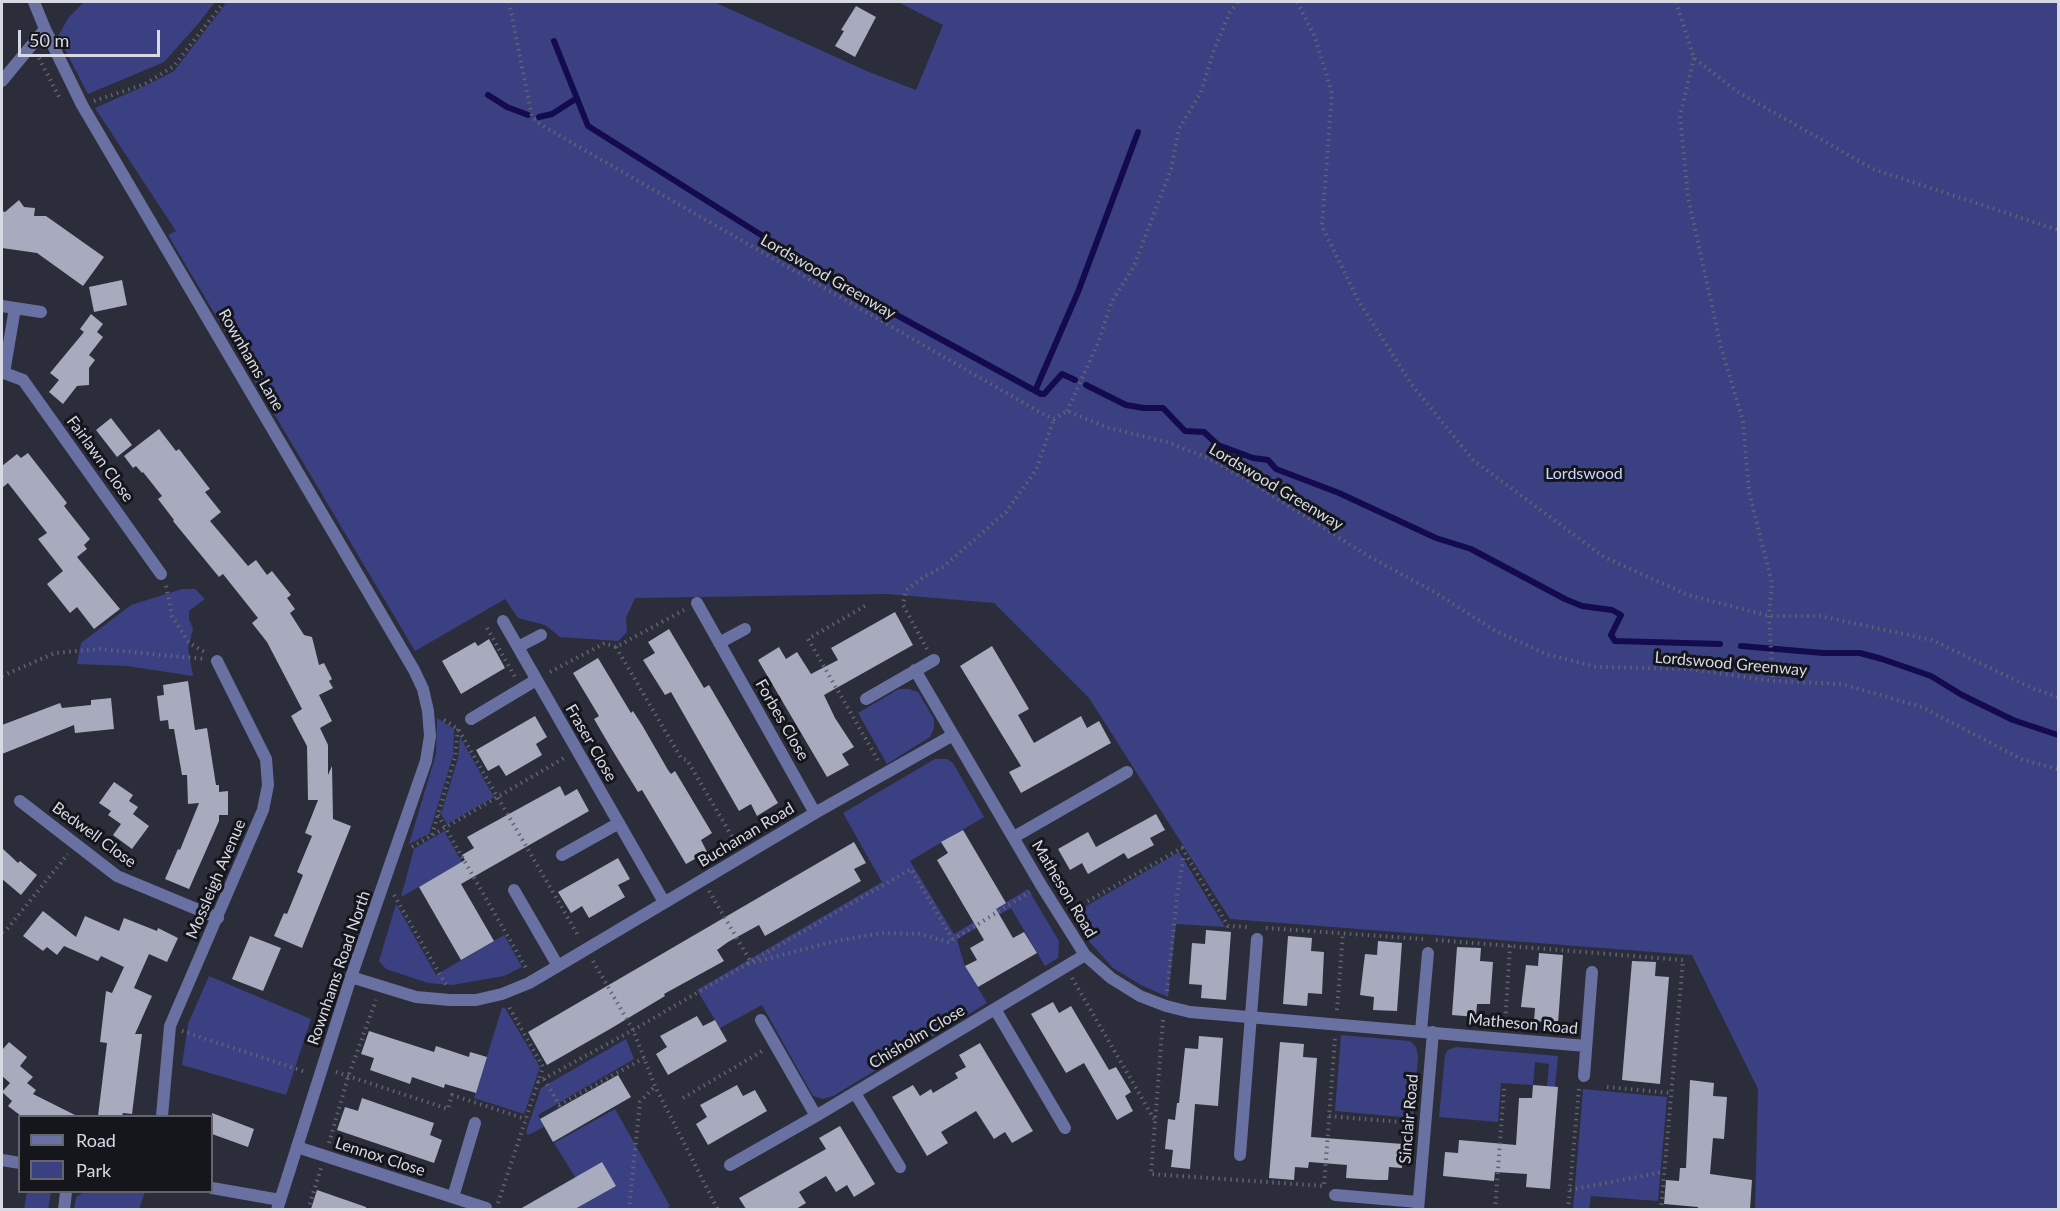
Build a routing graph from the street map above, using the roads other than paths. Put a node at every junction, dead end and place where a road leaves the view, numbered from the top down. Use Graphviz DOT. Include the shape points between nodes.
graph roads {
  1 [pos="34,2"];
  2 [pos="45,29"];
  3 [pos="2,81"];
  4 [pos="2,306"];
  5 [pos="15,308"];
  6 [pos="41,312"];
  7 [pos="3,373"];
  8 [pos="161,574"];
  9 [pos="697,603"];
  10 [pos="503,621"];
  11 [pos="745,629"];
  12 [pos="541,635"];
  13 [pos="719,643"];
  14 [pos="518,647"];
  15 [pos="217,660"];
  16 [pos="934,660"];
  17 [pos="915,670"];
  18 [pos="536,680"];
  19 [pos="866,699"];
  20 [pos="471,719"];
  21 [pos="953,735"];
  22 [pos="430,736"];
  23 [pos="1127,772"];
  24 [pos="20,801"];
  25 [pos="815,813"];
  26 [pos="619,823"];
  27 [pos="1014,837"];
  28 [pos="562,855"];
  29 [pos="514,890"];
  30 [pos="664,902"];
  31 [pos="218,918"];
  32 [pos="1257,939"];
  33 [pos="1428,953"];
  34 [pos="1085,955"];
  35 [pos="558,966"];
  36 [pos="1592,972"];
  37 [pos="351,977"];
  38 [pos="995,1009"];
  39 [pos="1251,1017"];
  40 [pos="761,1020"];
  41 [pos="1427,1032"];
  42 [pos="1586,1046"];
  43 [pos="1584,1076"];
  44 [pos="855,1093"];
  45 [pos="162,1115"];
  46 [pos="816,1116"];
  47 [pos="476,1123"];
  48 [pos="1065,1128"];
  49 [pos="297,1147"];
  50 [pos="1240,1155"];
  51 [pos="2,1160"];
  52 [pos="18,1163"];
  53 [pos="730,1165"];
  54 [pos="900,1167"];
  55 [pos="213,1188"];
  56 [pos="66,1193"];
  57 [pos="1335,1195"];
  58 [pos="453,1197"];
  59 [pos="278,1205"];
  60 [pos="1418,1206"];
  61 [pos="64,1209"];
  62 [pos="491,1209"];
  1 -- 2 [label="street, Rownhams Lane"];
  2 -- 3 [label="street"];
  2 -- 22 [label="street, Rownhams Lane" via="82,105 414,670 423,689"];
  4 -- 5 [label="street"];
  5 -- 6 [label="street"];
  5 -- 7 [label="street, Fairlawn Close"];
  7 -- 8 [label="street, Fairlawn Close" via="23,380"];
  9 -- 13 [label="street, Forbes Close"];
  10 -- 14 [label="street, Fraser Close"];
  11 -- 13 [label="street"];
  12 -- 14 [label="street"];
  13 -- 25 [label="street, Forbes Close"];
  14 -- 18 [label="street, Fraser Close"];
  15 -- 31 [label="street, Mossleigh Avenue" via="266,759 268,785 263,810"];
  16 -- 17 [label="street"];
  17 -- 19 [label="street"];
  17 -- 21 [label="street, Matheson Road"];
  18 -- 20 [label="street"];
  18 -- 26 [label="street, Fraser Close"];
  21 -- 25 [label="street, Buchanan Road"];
  21 -- 27 [label="street, Matheson Road"];
  22 -- 37 [label="street, Rownhams Road North" via="426,760"];
  23 -- 27 [label="street, Matheson Road"];
  24 -- 31 [label="street, Bedwell Close" via="117,876"];
  25 -- 30 [label="street, Buchanan Road"];
  26 -- 28 [label="street"];
  26 -- 30 [label="street, Fraser Close"];
  27 -- 34 [label="street, Matheson Road"];
  29 -- 35 [label="street"];
  30 -- 35 [label="street, Buchanan Road"];
  31 -- 45 [label="street, Mossleigh Avenue" via="170,1026"];
  32 -- 39 [label="street"];
  33 -- 41 [label="street"];
  34 -- 38 [label="street, Chisholm Close"];
  34 -- 39 [label="street, Matheson Road" via="1111,978 1166,1006"];
  35 -- 37 [label="street, Buchanan Road" via="502,994 476,1000 416,997"];
  36 -- 42 [label="street, Matheson Road"];
  37 -- 49 [label="street, Rownhams Road North"];
  38 -- 44 [label="street, Chisholm Close"];
  38 -- 48 [label="street"];
  39 -- 41 [label="street, Matheson Road"];
  39 -- 50 [label="street"];
  40 -- 46 [label="street"];
  41 -- 42 [label="street, Matheson Road"];
  41 -- 60 [label="street, Sinclair Road"];
  42 -- 43 [label="street, Matheson Road"];
  44 -- 46 [label="street, Chisholm Close"];
  44 -- 54 [label="street"];
  46 -- 53 [label="street, Chisholm Close"];
  47 -- 58 [label="street"];
  49 -- 58 [label="street, Lennox Close"];
  49 -- 59 [label="street, Rownhams Road North"];
  51 -- 52 [label="street"];
  55 -- 59 [label="street"];
  56 -- 61 [label="street"];
  57 -- 60 [label="street"];
  58 -- 62 [label="street, Lennox Close"];
}
